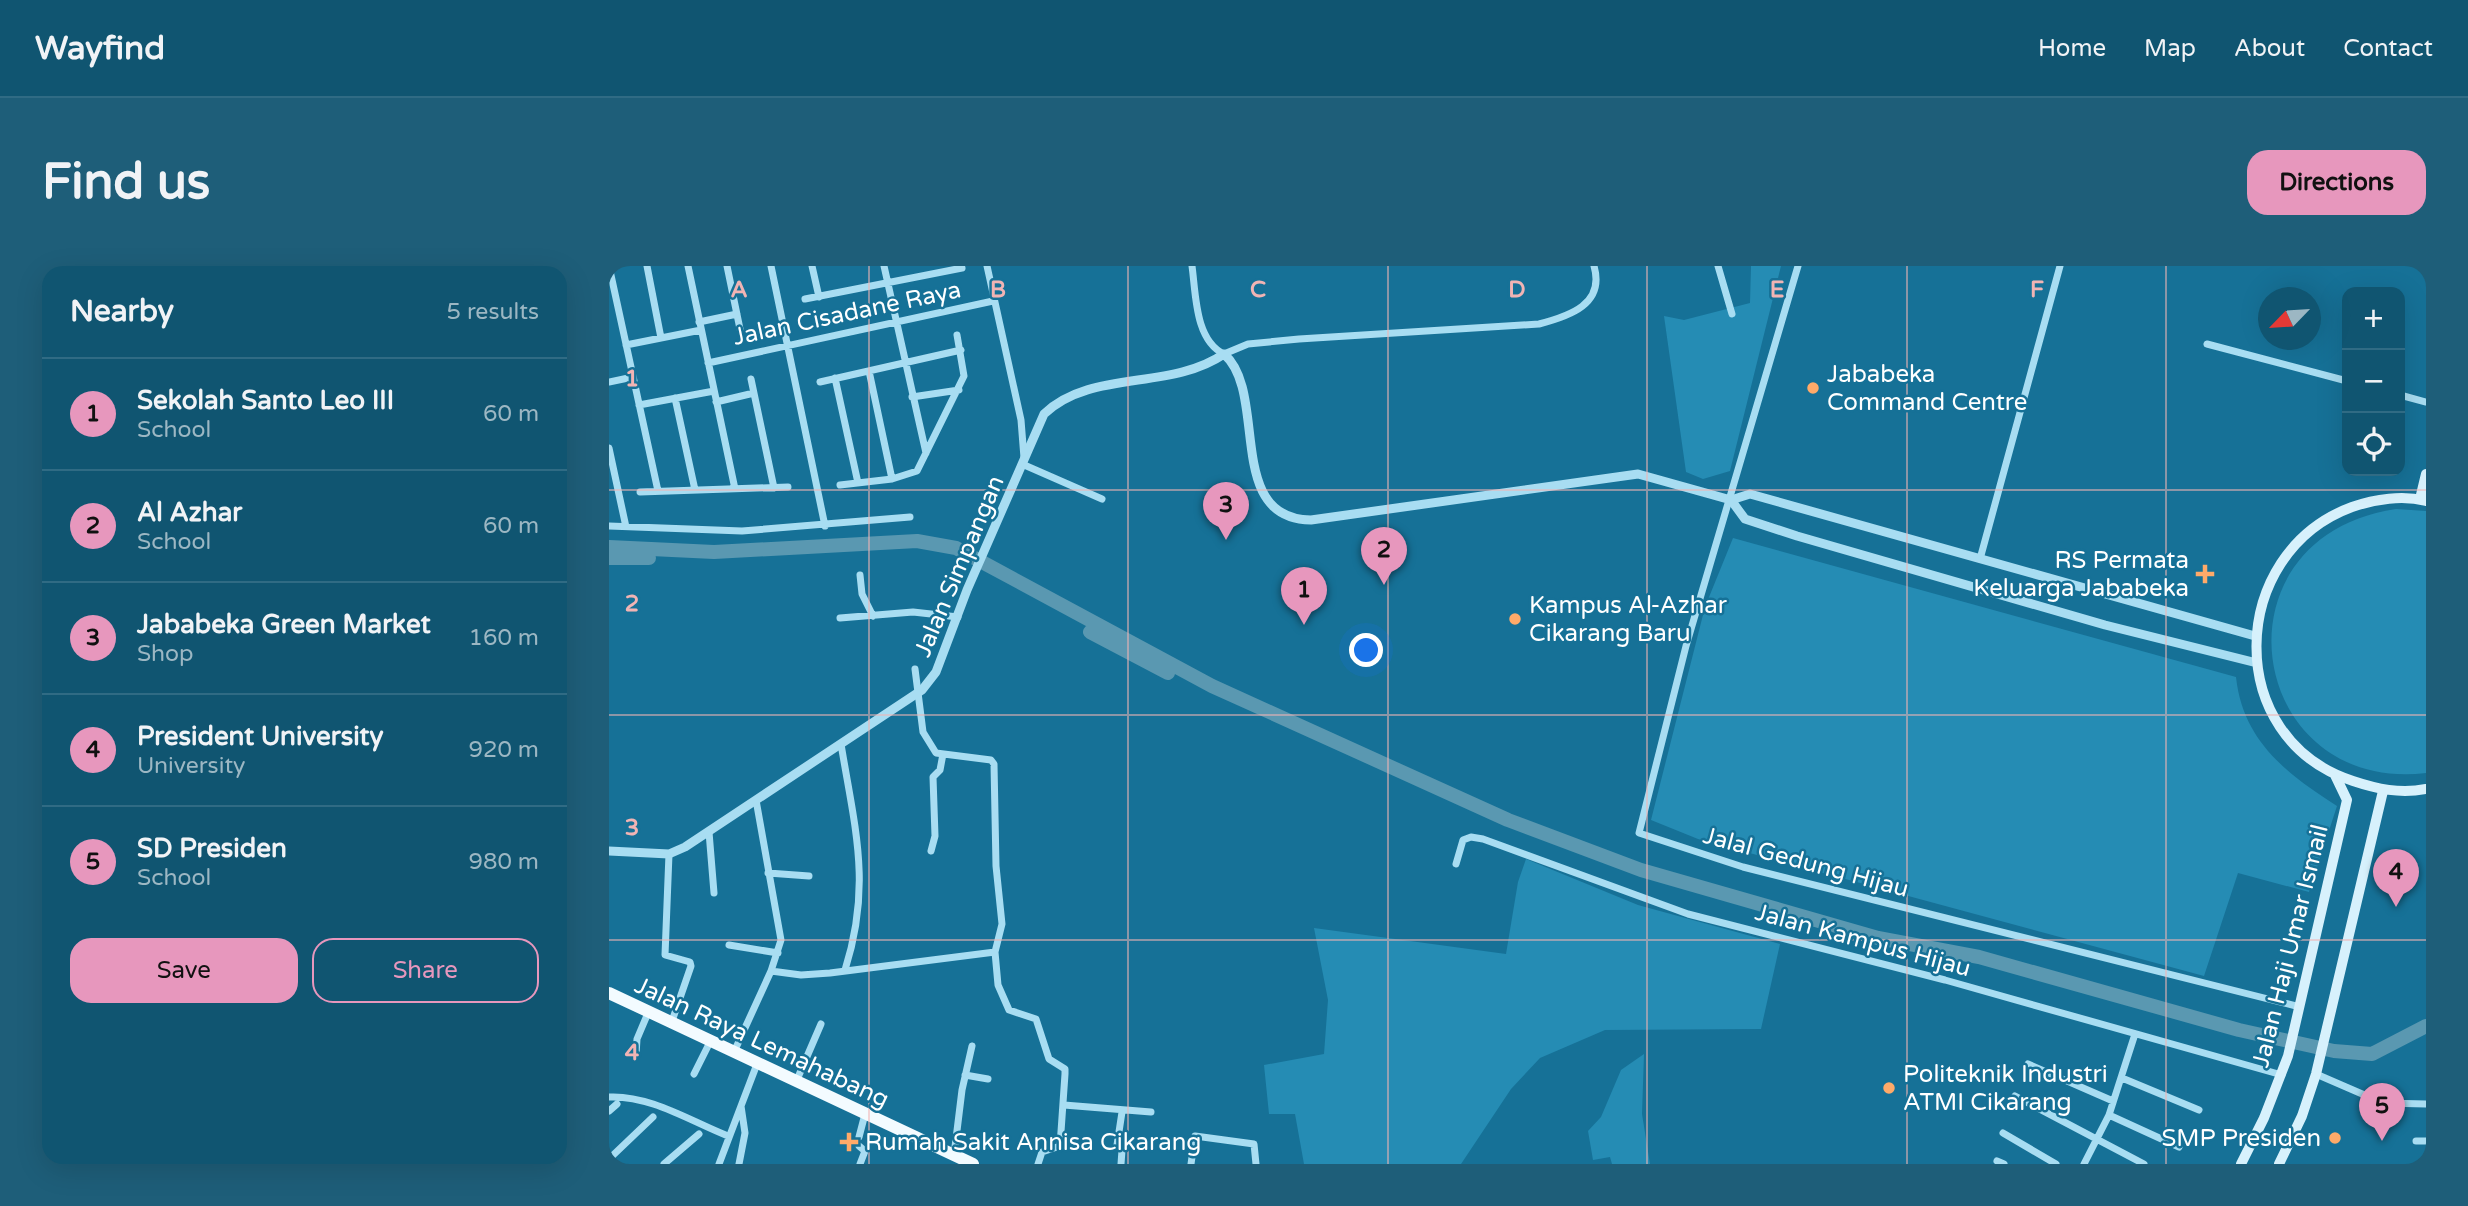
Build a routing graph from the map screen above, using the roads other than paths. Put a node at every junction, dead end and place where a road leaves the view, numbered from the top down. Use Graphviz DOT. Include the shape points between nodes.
graph roads {
  1 [pos="609,266"];
  2 [pos="647,266"];
  3 [pos="688,266"];
  4 [pos="727,266"];
  5 [pos="771,266"];
  6 [pos="812,266"];
  7 [pos="884,266"];
  8 [pos="923,266"];
  9 [pos="987,266"];
  10 [pos="1594,266"];
  11 [pos="1719,266"];
  12 [pos="1798,266"];
  13 [pos="2060,266"];
  14 [pos="1194,267"];
  15 [pos="962,268"];
  16 [pos="925,276"];
  17 [pos="888,283"];
  18 [pos="819,297"];
  19 [pos="805,299"];
  20 [pos="993,301"];
  21 [pos="737,314"];
  22 [pos="1733,314"];
  23 [pos="896,323"];
  24 [pos="700,326"];
  25 [pos="740,329"];
  26 [pos="957,335"];
  27 [pos="661,338"];
  28 [pos="2207,344"];
  29 [pos="626,345"];
  30 [pos="788,346"];
  31 [pos="961,350"];
  32 [pos="1224,354"];
  33 [pos="905,362"];
  34 [pos="708,363"];
  35 [pos="869,371"];
  36 [pos="633,377"];
  37 [pos="835,378"];
  38 [pos="751,379"];
  39 [pos="2342,380"];
  40 [pos="609,382"];
  41 [pos="820,382"];
  42 [pos="959,390"];
  43 [pos="714,391"];
  44 [pos="754,393"];
  45 [pos="2405,396"];
  46 [pos="912,397"];
  47 [pos="675,398"];
  48 [pos="716,402"];
  49 [pos="2426,402"];
  50 [pos="639,405"];
  51 [pos="609,448"];
  52 [pos="926,454"];
  53 [pos="1023,462"];
  54 [pos="2426,474"];
  55 [pos="893,479"];
  56 [pos="857,483"];
  57 [pos="840,485"];
  58 [pos="788,487"];
  59 [pos="774,488"];
  60 [pos="734,489"];
  61 [pos="695,490"];
  62 [pos="658,491"];
  63 [pos="640,492"];
  64 [pos="1102,499"];
  65 [pos="1731,500"];
  66 [pos="2423,500"];
  67 [pos="910,517"];
  68 [pos="609,526"];
  69 [pos="825,526"];
  70 [pos="626,527"];
  71 [pos="1980,559"];
  72 [pos="860,575"];
  73 [pos="873,616"];
  74 [pos="958,617"];
  75 [pos="840,618"];
  76 [pos="2255,636"];
  77 [pos="2256,663"];
  78 [pos="915,669"];
  79 [pos="916,695"];
  80 [pos="841,744"];
  81 [pos="943,754"];
  82 [pos="2335,775"];
  83 [pos="2426,789"];
  84 [pos="2383,790"];
  85 [pos="756,800"];
  86 [pos="709,832"];
  87 [pos="609,851"];
  88 [pos="931,852"];
  89 [pos="669,854"];
  90 [pos="1456,864"];
  91 [pos="768,873"];
  92 [pos="809,876"];
  93 [pos="714,893"];
  94 [pos="729,944"];
  95 [pos="995,952"];
  96 [pos="778,953"];
  97 [pos="845,970"];
  98 [pos="771,971"];
  99 [pos="609,993"];
  100 [pos="2300,1010"];
  101 [pos="648,1013"];
  102 [pos="671,1024"];
  103 [pos="821,1024"];
  104 [pos="2135,1034"];
  105 [pos="710,1042"];
  106 [pos="972,1046"];
  107 [pos="733,1053"];
  108 [pos="636,1055"];
  109 [pos="2028,1063"];
  110 [pos="757,1064"];
  111 [pos="2317,1070"];
  112 [pos="694,1073"];
  113 [pos="965,1075"];
  114 [pos="2282,1075"];
  115 [pos="2122,1078"];
  116 [pos="988,1079"];
  117 [pos="796,1082"];
  118 [pos="2426,1095"];
  119 [pos="2015,1096"];
  120 [pos="609,1097"];
  121 [pos="2113,1101"];
  122 [pos="617,1104"];
  123 [pos="2423,1104"];
  124 [pos="1064,1105"];
  125 [pos="741,1106"];
  126 [pos="609,1111"];
  127 [pos="2199,1111"];
  128 [pos="1122,1112"];
  129 [pos="1150,1112"];
  130 [pos="865,1114"];
  131 [pos="2109,1115"];
  132 [pos="653,1117"];
  133 [pos="2003,1133"];
  134 [pos="699,1134"];
  135 [pos="728,1136"];
  136 [pos="2096,1139"];
  137 [pos="2416,1141"];
  138 [pos="2426,1141"];
  139 [pos="2179,1147"];
  140 [pos="954,1155"];
  141 [pos="609,1159"];
  142 [pos="664,1164"];
  143 [pos="719,1164"];
  144 [pos="739,1164"];
  145 [pos="860,1164"];
  146 [pos="973,1164"];
  147 [pos="1038,1164"];
  148 [pos="1121,1164"];
  149 [pos="1191,1164"];
  150 [pos="1256,1164"];
  151 [pos="2056,1164"];
  152 [pos="2084,1164"];
  153 [pos="2144,1164"];
  154 [pos="2241,1164"];
  155 [pos="2279,1164"];
  1 -- 29 [label="street"];
  2 -- 27 [label="street"];
  3 -- 24 [label="street"];
  4 -- 21 [label="street"];
  5 -- 30 [label="street"];
  6 -- 18 [label="street"];
  7 -- 17 [label="street"];
  8 -- 16 [label="street"];
  9 -- 20 [label="street"];
  10 -- 32 [label="street" via="1596,288 1588,303 1539,324 1299,339 1248,344"];
  11 -- 22 [label="street"];
  12 -- 65 [label="street"];
  13 -- 71 [label="street"];
  14 -- 32 [label="street" via="1204,334 1214,349"];
  15 -- 16 [label="street"];
  16 -- 17 [label="street"];
  17 -- 18 [label="street"];
  17 -- 23 [label="street"];
  18 -- 19 [label="street"];
  20 -- 23 [label="street, Jalan Cisadane Raya"];
  20 -- 53 [label="street" via="1021,421"];
  21 -- 24 [label="street"];
  21 -- 25 [label="street"];
  23 -- 30 [label="street, Jalan Cisadane Raya"];
  23 -- 33 [label="street"];
  24 -- 27 [label="street"];
  24 -- 34 [label="street"];
  26 -- 31 [label="street"];
  27 -- 29 [label="street"];
  28 -- 39 [label="street"];
  29 -- 36 [label="street"];
  30 -- 34 [label="street, Jalan Cisadane Raya"];
  30 -- 69 [label="street"];
  31 -- 33 [label="street"];
  31 -- 42 [label="street" via="964,370"];
  32 -- 53 [label="street, Jalan Simpangan" via="1189,371 1075,393 1059,401 1044,414"];
  32 -- 65 [label="street" via="1240,382 1260,484 1273,505 1289,516 1311,520 1629,474"];
  33 -- 35 [label="street"];
  33 -- 46 [label="street"];
  34 -- 43 [label="street"];
  35 -- 37 [label="street"];
  35 -- 55 [label="street"];
  36 -- 40 [label="street"];
  36 -- 50 [label="street"];
  37 -- 41 [label="street"];
  37 -- 56 [label="street"];
  38 -- 44 [label="street"];
  42 -- 46 [label="street"];
  42 -- 52 [label="street"];
  43 -- 47 [label="street"];
  43 -- 48 [label="street"];
  44 -- 48 [label="street"];
  44 -- 59 [label="street"];
  45 -- 49 [label="street"];
  46 -- 52 [label="street"];
  47 -- 50 [label="street"];
  47 -- 61 [label="street"];
  48 -- 60 [label="street"];
  50 -- 62 [label="street"];
  51 -- 70 [label="street"];
  52 -- 55 [label="street" via="915,473"];
  53 -- 64 [label="street"];
  53 -- 74 [label="street, Jalan Simpangan"];
  54 -- 66 [label="main road"];
  55 -- 56 [label="street"];
  56 -- 57 [label="street"];
  58 -- 59 [label="street"];
  59 -- 60 [label="street"];
  60 -- 61 [label="street"];
  61 -- 62 [label="street"];
  62 -- 63 [label="street"];
  65 -- 71 [label="street" via="1750,494"];
  65 -- 77 [label="street" via="1745,519 1797,536"];
  65 -- 100 [label="street, Jalal Gedung Hijau" via="1686,646 1640,834 1743,867"];
  66 -- 76 [label="main road" via="2392,498 2364,503 2313,527 2292,547 2265,590"];
  67 -- 69 [label="street"];
  68 -- 70 [label="street"];
  69 -- 70 [label="street" via="742,531"];
  71 -- 76 [label="street"];
  72 -- 73 [label="street" via="862,594"];
  73 -- 74 [label="street" via="918,612"];
  73 -- 75 [label="street"];
  74 -- 79 [label="street, Jalan Simpangan" via="936,672"];
  76 -- 77 [label="main road"];
  77 -- 82 [label="main road" via="2282,729 2315,763"];
  78 -- 79 [label="street"];
  79 -- 80 [label="street, Jalan Simpangan"];
  79 -- 81 [label="street" via="925,737 936,753"];
  80 -- 85 [label="street, Jalan Simpangan"];
  80 -- 97 [label="street" via="862,885"];
  81 -- 88 [label="street" via="940,770 933,777 935,836"];
  81 -- 95 [label="street" via="995,764 1002,924"];
  82 -- 84 [label="main road"];
  82 -- 100 [label="main road, Jalan Haji Umar Ismail" via="2347,800"];
  83 -- 84 [label="main road"];
  84 -- 111 [label="main road"];
  85 -- 86 [label="street, Jalan Simpangan"];
  85 -- 91 [label="street"];
  86 -- 89 [label="street, Jalan Simpangan"];
  86 -- 93 [label="street"];
  87 -- 89 [label="street"];
  89 -- 102 [label="street" via="665,955 691,966"];
  90 -- 104 [label="street, Jalan Kampus Hijau" via="1463,840 1471,836 1483,839 1688,914"];
  91 -- 92 [label="street"];
  91 -- 96 [label="street" via="781,934"];
  94 -- 96 [label="street"];
  95 -- 97 [label="street"];
  95 -- 124 [label="street" via="998,985 1009,1010 1036,1020 1049,1059 1065,1069"];
  96 -- 98 [label="street"];
  97 -- 98 [label="street" via="801,975"];
  98 -- 107 [label="street"];
  99 -- 101 [label="main road, Jalan Raya Lemahabang"];
  100 -- 114 [label="main road, Jalan Haji Umar Ismail"];
  101 -- 102 [label="main road, Jalan Raya Lemahabang"];
  101 -- 108 [label="street"];
  102 -- 105 [label="main road, Jalan Raya Lemahabang"];
  103 -- 117 [label="street"];
  104 -- 114 [label="street, Jalan Kampus Hijau"];
  104 -- 115 [label="street"];
  105 -- 107 [label="main road, Jalan Raya Lemahabang"];
  105 -- 112 [label="street"];
  106 -- 113 [label="street"];
  107 -- 110 [label="main road, Jalan Raya Lemahabang"];
  109 -- 121 [label="street"];
  110 -- 117 [label="main road, Jalan Raya Lemahabang"];
  110 -- 125 [label="street"];
  111 -- 123 [label="street" via="2383,1103"];
  111 -- 155 [label="main road"];
  113 -- 116 [label="street"];
  113 -- 140 [label="street"];
  114 -- 154 [label="main road, Jalan Haji Umar Ismail"];
  115 -- 121 [label="street"];
  115 -- 127 [label="street"];
  117 -- 130 [label="main road, Jalan Raya Lemahabang"];
  118 -- 123 [label="street"];
  119 -- 136 [label="street"];
  120 -- 135 [label="street" via="662,1107"];
  121 -- 131 [label="street"];
  122 -- 126 [label="street"];
  124 -- 128 [label="street"];
  124 -- 147 [label="street" via="1060,1146 1041,1153"];
  125 -- 135 [label="street"];
  125 -- 144 [label="street" via="745,1133"];
  128 -- 129 [label="street"];
  128 -- 148 [label="street" via="1117,1145 1122,1150"];
  130 -- 140 [label="main road, Jalan Raya Lemahabang"];
  130 -- 145 [label="street" via="859,1142 865,1151"];
  131 -- 136 [label="street"];
  131 -- 139 [label="street"];
  132 -- 141 [label="street"];
  133 -- 151 [label="street"];
  134 -- 142 [label="street"];
  135 -- 143 [label="street"];
  136 -- 152 [label="street"];
  136 -- 153 [label="street"];
  137 -- 138 [label="street"];
  140 -- 146 [label="main road, Jalan Raya Lemahabang"];
  149 -- 150 [label="street" via="1195,1136 1254,1144"];
}
